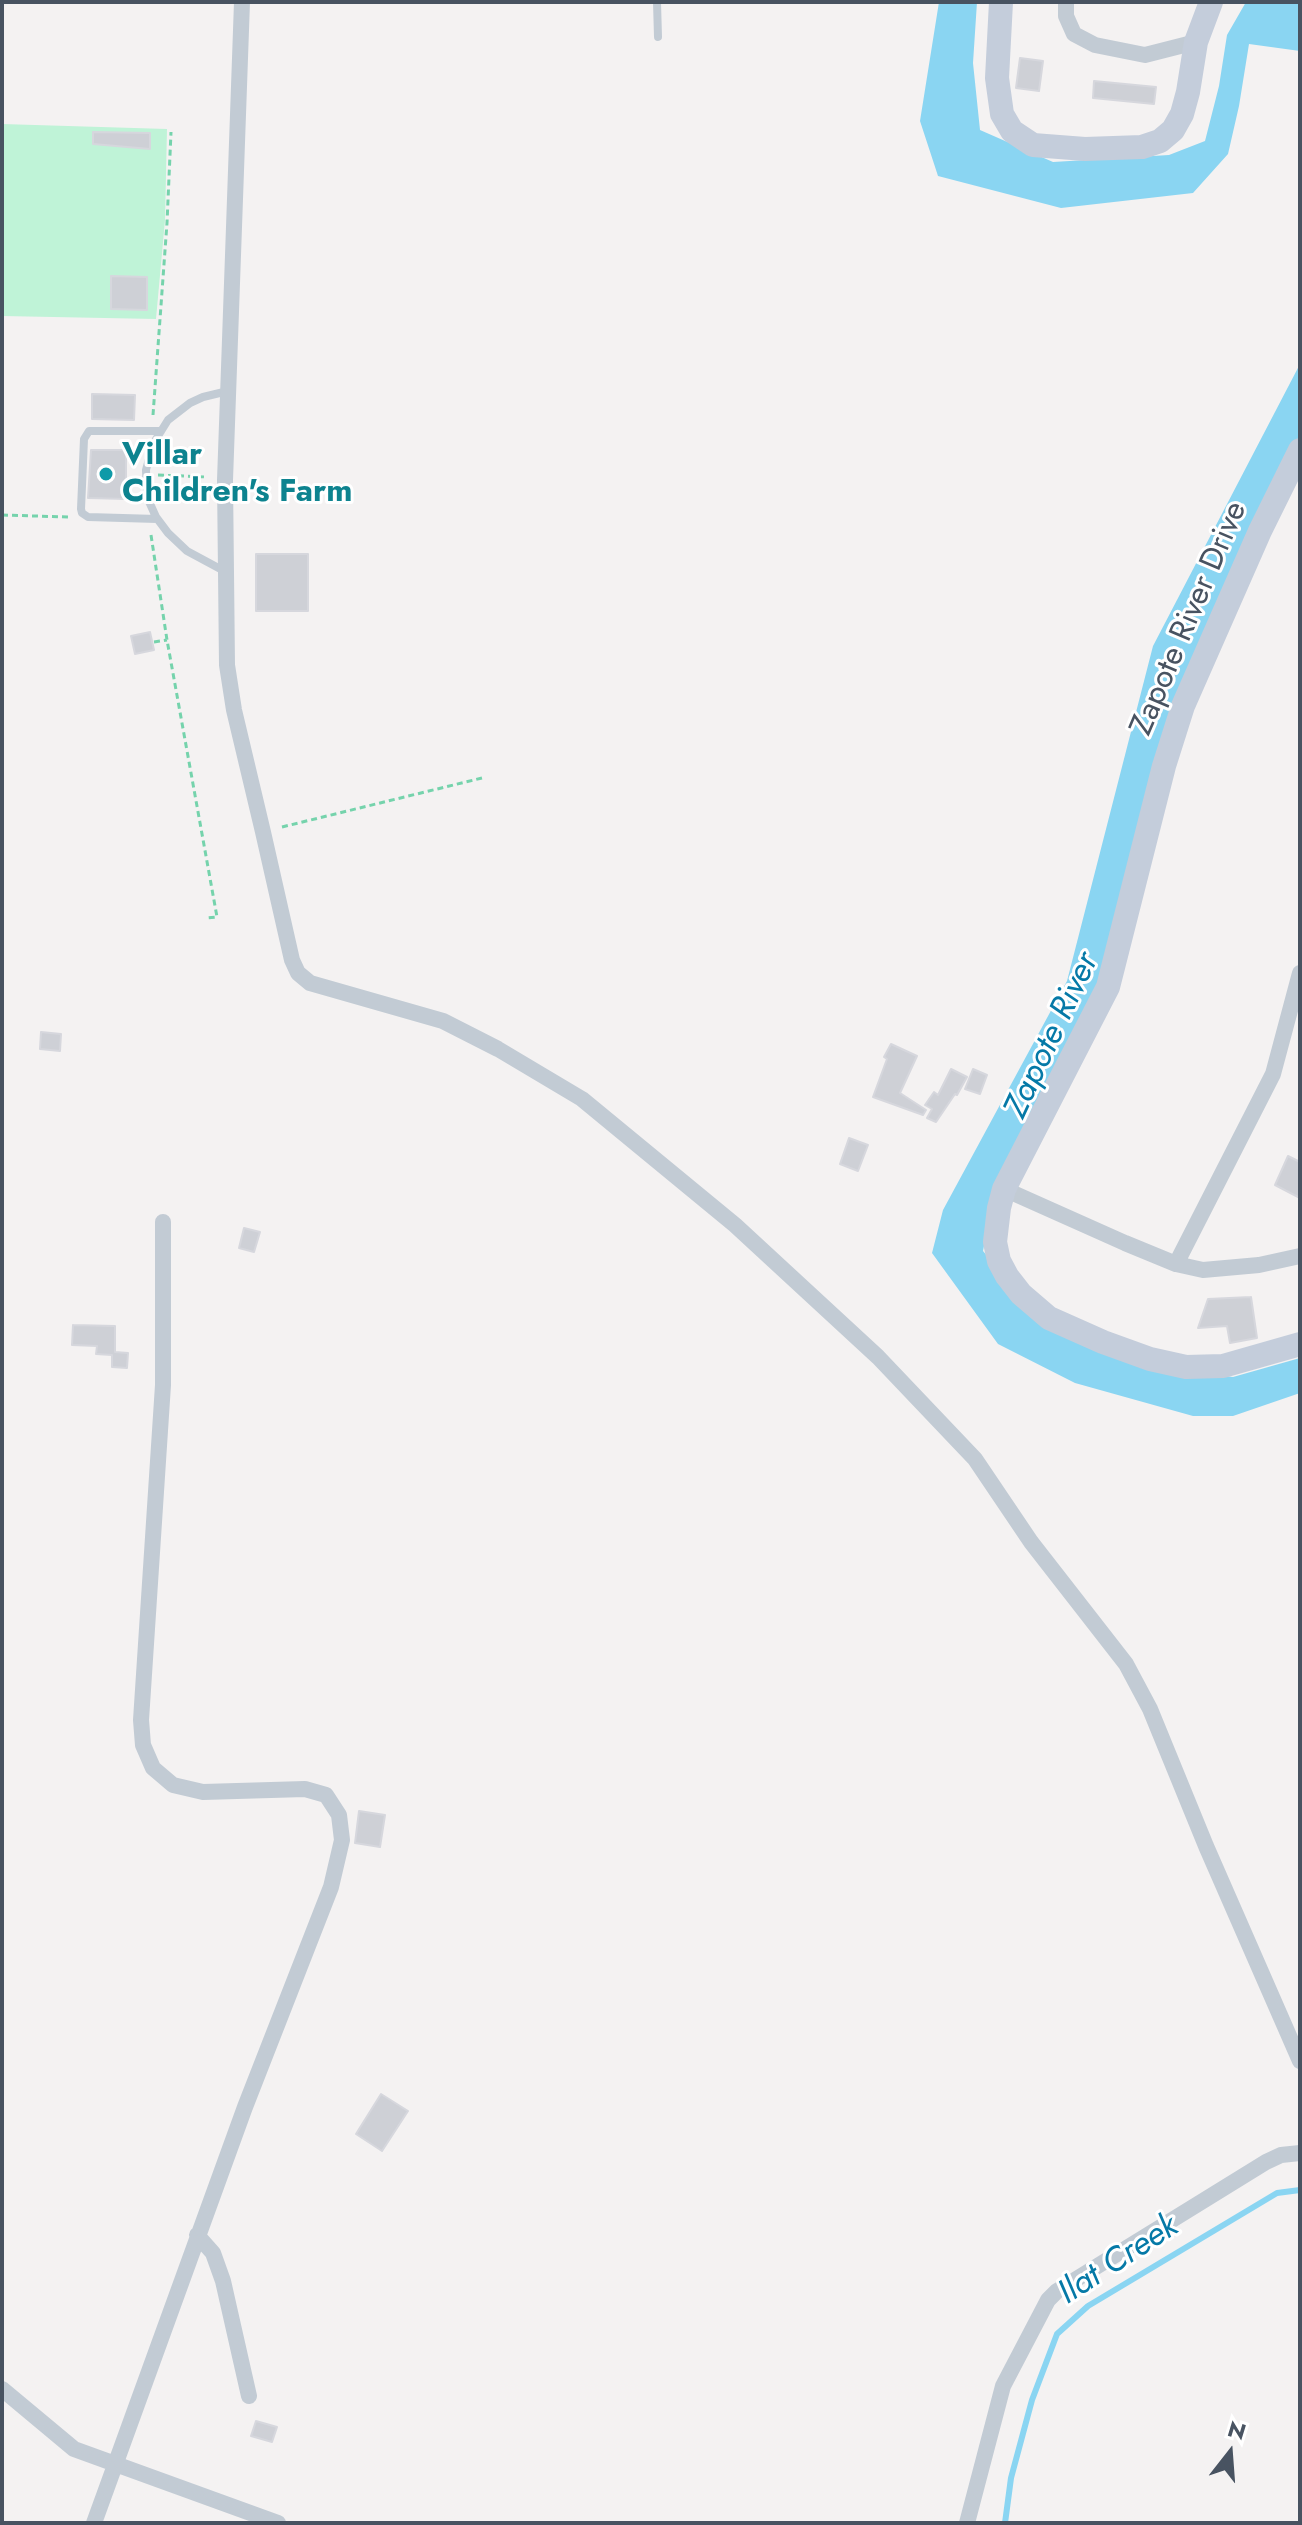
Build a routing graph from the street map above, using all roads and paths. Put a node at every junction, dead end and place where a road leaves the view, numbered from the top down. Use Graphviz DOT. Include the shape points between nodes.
graph roads {
  1 [pos="242,2"];
  2 [pos="657,2"];
  3 [pos="1001,2"];
  4 [pos="1066,2"];
  5 [pos="1211,2"];
  6 [pos="658,37"];
  7 [pos="1196,42"];
  8 [pos="171,132"];
  9 [pos="228,391"];
  10 [pos="156,431"];
  11 [pos="1300,450"];
  12 [pos="147,475"];
  13 [pos="225,478"];
  14 [pos="2,515"];
  15 [pos="88,517"];
  16 [pos="154,519"];
  17 [pos="226,573"];
  18 [pos="167,640"];
  19 [pos="154,642"];
  20 [pos="482,778"];
  21 [pos="263,832"];
  22 [pos="207,918"];
  23 [pos="1300,973"];
  24 [pos="1004,1189"];
  25 [pos="163,1222"];
  26 [pos="1300,1256"];
  27 [pos="1176,1264"];
  28 [pos="1300,1344"];
  29 [pos="1300,2061"];
  30 [pos="1300,2153"];
  31 [pos="197,2235"];
  32 [pos="2,2389"];
  33 [pos="249,2396"];
  34 [pos="116,2464"];
  35 [pos="94,2523"];
  36 [pos="278,2523"];
  37 [pos="967,2523"];
  1 -- 9 [label="street"];
  2 -- 6 [label="lane"];
  3 -- 7 [label="main road" via="997,78 1002,114 1012,131 1033,145 1085,149 1142,147 1160,141 1182,114"];
  4 -- 7 [label="street" via="1074,34 1095,45 1145,55"];
  5 -- 7 [label="main road"];
  8 -- 10 [label="path"];
  9 -- 10 [label="lane" via="190,403"];
  9 -- 13 [label="street"];
  10 -- 12 [label="lane"];
  10 -- 15 [label="lane" via="94,430 86,435 81,509"];
  11 -- 24 [label="main road, Zapote River Drive" via="1183,706 1108,987"];
  12 -- 13 [label="path"];
  12 -- 16 [label="lane"];
  13 -- 17 [label="street"];
  14 -- 15 [label="path"];
  15 -- 16 [label="lane"];
  16 -- 17 [label="lane" via="187,551"];
  16 -- 18 [label="path" via="154,563"];
  17 -- 21 [label="street" via="227,665"];
  18 -- 19 [label="path"];
  18 -- 22 [label="path" via="217,917"];
  20 -- 21 [label="path"];
  21 -- 29 [label="street" via="298,973 310,983 443,1021 582,1099 735,1225 878,1357 975,1459 1031,1542 1126,1664"];
  23 -- 27 [label="street" via="1273,1074"];
  24 -- 27 [label="street"];
  24 -- 28 [label="main road, Zapote River Drive" via="996,1225 999,1261 1021,1294 1049,1318 1150,1359 1186,1367 1223,1366"];
  25 -- 31 [label="street" via="163,1385 143,1745 153,1768 173,1785 203,1792 305,1789 326,1795 339,1815 342,1840 331,1887"];
  26 -- 27 [label="street" via="1231,1269"];
  30 -- 37 [label="street" via="1266,2162 1048,2300 1003,2386"];
  31 -- 33 [label="street" via="213,2253 223,2281"];
  31 -- 34 [label="street"];
  32 -- 34 [label="street" via="74,2449"];
  34 -- 35 [label="street"];
  34 -- 36 [label="street"];
}
